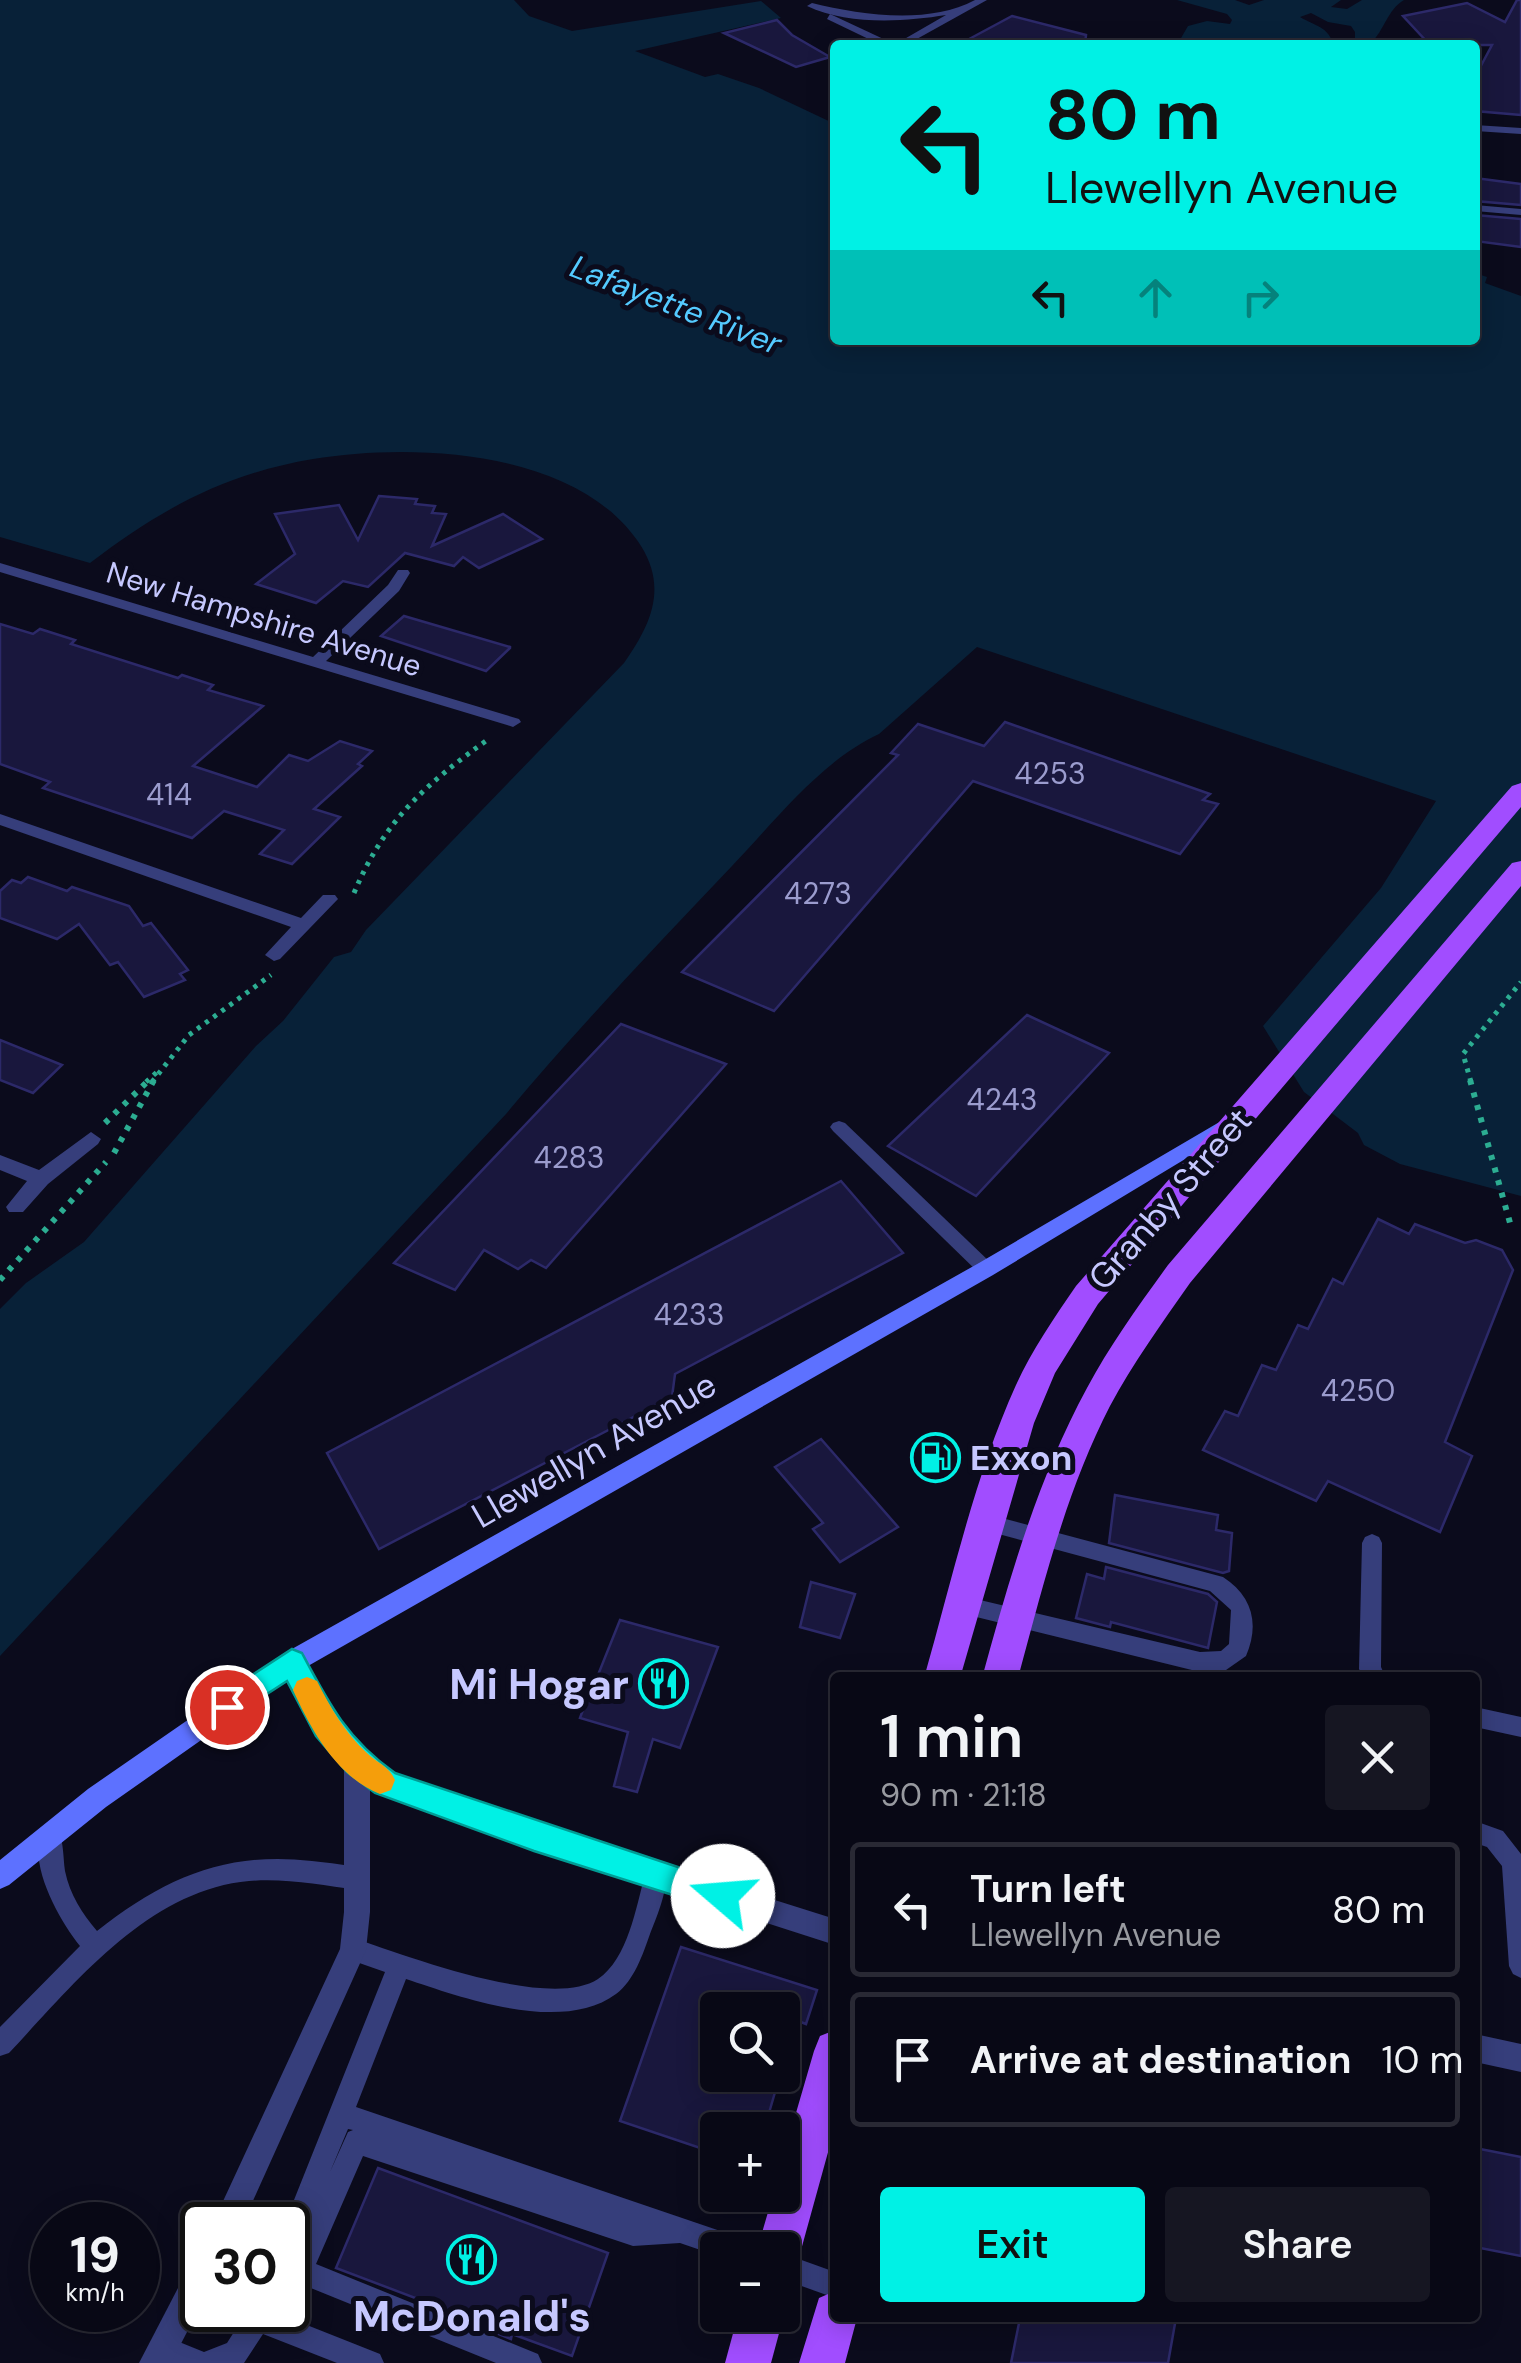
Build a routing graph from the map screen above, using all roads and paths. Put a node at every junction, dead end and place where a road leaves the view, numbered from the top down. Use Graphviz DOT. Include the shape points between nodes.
graph roads {
  1 [pos="982,0"];
  2 [pos="808,3"];
  3 [pos="964,8"];
  4 [pos="879,40"];
  5 [pos="908,40"];
  6 [pos="1480,128"];
  7 [pos="1521,132"];
  8 [pos="1480,208"];
  9 [pos="1521,212"];
  10 [pos="0,567"];
  11 [pos="403,573"];
  12 [pos="315,663"];
  13 [pos="513,722"];
  14 [pos="1521,791"];
  15 [pos="0,818"];
  16 [pos="1521,870"];
  17 [pos="337,902"];
  18 [pos="304,924"];
  19 [pos="274,964"];
  20 [pos="1521,982"];
  21 [pos="158,1072"];
  22 [pos="1243,1115"];
  23 [pos="840,1128"];
  24 [pos="90,1138"];
  25 [pos="0,1162"];
  26 [pos="41,1179"];
  27 [pos="16,1207"];
  28 [pos="1512,1230"];
  29 [pos="986,1269"];
  30 [pos="0,1280"];
  31 [pos="987,1524"];
  32 [pos="1042,1538"];
  33 [pos="1372,1543"];
  34 [pos="963,1605"];
  35 [pos="1016,1620"];
  36 [pos="292,1662"];
  37 [pos="944,1672"];
  38 [pos="1002,1672"];
  39 [pos="1372,1672"];
  40 [pos="1480,1718"];
  41 [pos="1521,1726"];
  42 [pos="357,1763"];
  43 [pos="1480,1834"];
  44 [pos="50,1837"];
  45 [pos="656,1875"];
  46 [pos="0,1876"];
  47 [pos="357,1879"];
  48 [pos="830,1930"];
  49 [pos="96,1947"];
  50 [pos="353,1950"];
  51 [pos="400,1964"];
  52 [pos="1521,1966"];
  53 [pos="0,2044"];
  54 [pos="1480,2049"];
  55 [pos="1521,2058"];
  56 [pos="830,2070"];
  57 [pos="342,2114"];
  58 [pos="238,2202"];
  59 [pos="306,2202"];
  60 [pos="680,2230"];
  61 [pos="784,2232"];
  62 [pos="700,2237"];
  63 [pos="800,2272"];
  64 [pos="830,2283"];
  65 [pos="180,2315"];
  66 [pos="833,2322"];
  67 [pos="249,2332"];
  68 [pos="299,2332"];
  69 [pos="756,2332"];
  70 [pos="158,2356"];
  71 [pos="197,2363"];
  72 [pos="210,2363"];
  73 [pos="371,2363"];
  74 [pos="529,2363"];
  75 [pos="748,2363"];
  76 [pos="822,2363"];
  1 -- 3 [label="street"];
  2 -- 3 [label="street" via="899,17"];
  2 -- 4 [label="street"];
  3 -- 5 [label="street"];
  6 -- 7 [label="street"];
  8 -- 9 [label="street"];
  10 -- 12 [label="street, New Hampshire Avenue"];
  11 -- 12 [label="street"];
  12 -- 13 [label="street, New Hampshire Avenue"];
  13 -- 17 [label="path" via="414,795 388,822"];
  14 -- 22 [label="main road, Granby Street"];
  15 -- 18 [label="street"];
  16 -- 32 [label="main road, Granby Street" via="1147,1318 1091,1412"];
  17 -- 18 [label="street"];
  18 -- 19 [label="street"];
  19 -- 21 [label="path" via="189,1035"];
  20 -- 28 [label="path" via="1462,1054"];
  21 -- 24 [label="path"];
  21 -- 30 [label="path" via="122,1143"];
  22 -- 29 [label="street, Llewellyn Avenue"];
  22 -- 31 [label="main road, Granby Street" via="1054,1342 1031,1388"];
  23 -- 29 [label="lane"];
  24 -- 26 [label="street"];
  25 -- 26 [label="street"];
  26 -- 27 [label="street"];
  29 -- 36 [label="street, Llewellyn Avenue"];
  31 -- 32 [label="lane"];
  31 -- 34 [label="main road, Granby Street"];
  32 -- 35 [label="main road, Granby Street"];
  32 -- 35 [label="lane" via="1216,1582 1236,1595 1244,1613 1239,1648 1226,1660 1200,1662"];
  33 -- 39 [label="lane"];
  34 -- 35 [label="lane"];
  34 -- 37 [label="main road, Granby Street"];
  35 -- 38 [label="main road, Granby Street"];
  36 -- 42 [label="street" via="326,1727"];
  36 -- 44 [label="street, Llewellyn Avenue"];
  40 -- 41 [label="lane"];
  42 -- 45 [label="street" via="386,1784"];
  42 -- 47 [label="street"];
  43 -- 52 [label="lane" via="1495,1840 1513,1862"];
  44 -- 46 [label="street, Llewellyn Avenue"];
  44 -- 49 [label="lane" via="52,1877 69,1917"];
  45 -- 48 [label="street"];
  45 -- 51 [label="lane" via="638,1942 607,1986 563,2002 500,1994"];
  47 -- 49 [label="lane" via="286,1869 232,1872 164,1896"];
  47 -- 50 [label="street"];
  49 -- 53 [label="lane"];
  50 -- 51 [label="lane"];
  50 -- 58 [label="street"];
  51 -- 57 [label="lane"];
  54 -- 55 [label="street"];
  56 -- 61 [label="main road"];
  57 -- 59 [label="lane"];
  57 -- 60 [label="lane"];
  60 -- 62 [label="lane"];
  60 -- 74 [label="lane" via="633,2234 357,2142 300,2271"];
  63 -- 64 [label="lane"];
  65 -- 70 [label="street"];
  66 -- 76 [label="main road"];
  67 -- 72 [label="lane" via="236,2353"];
  68 -- 73 [label="lane"];
  69 -- 75 [label="main road"];
  70 -- 71 [label="lane"];
}
